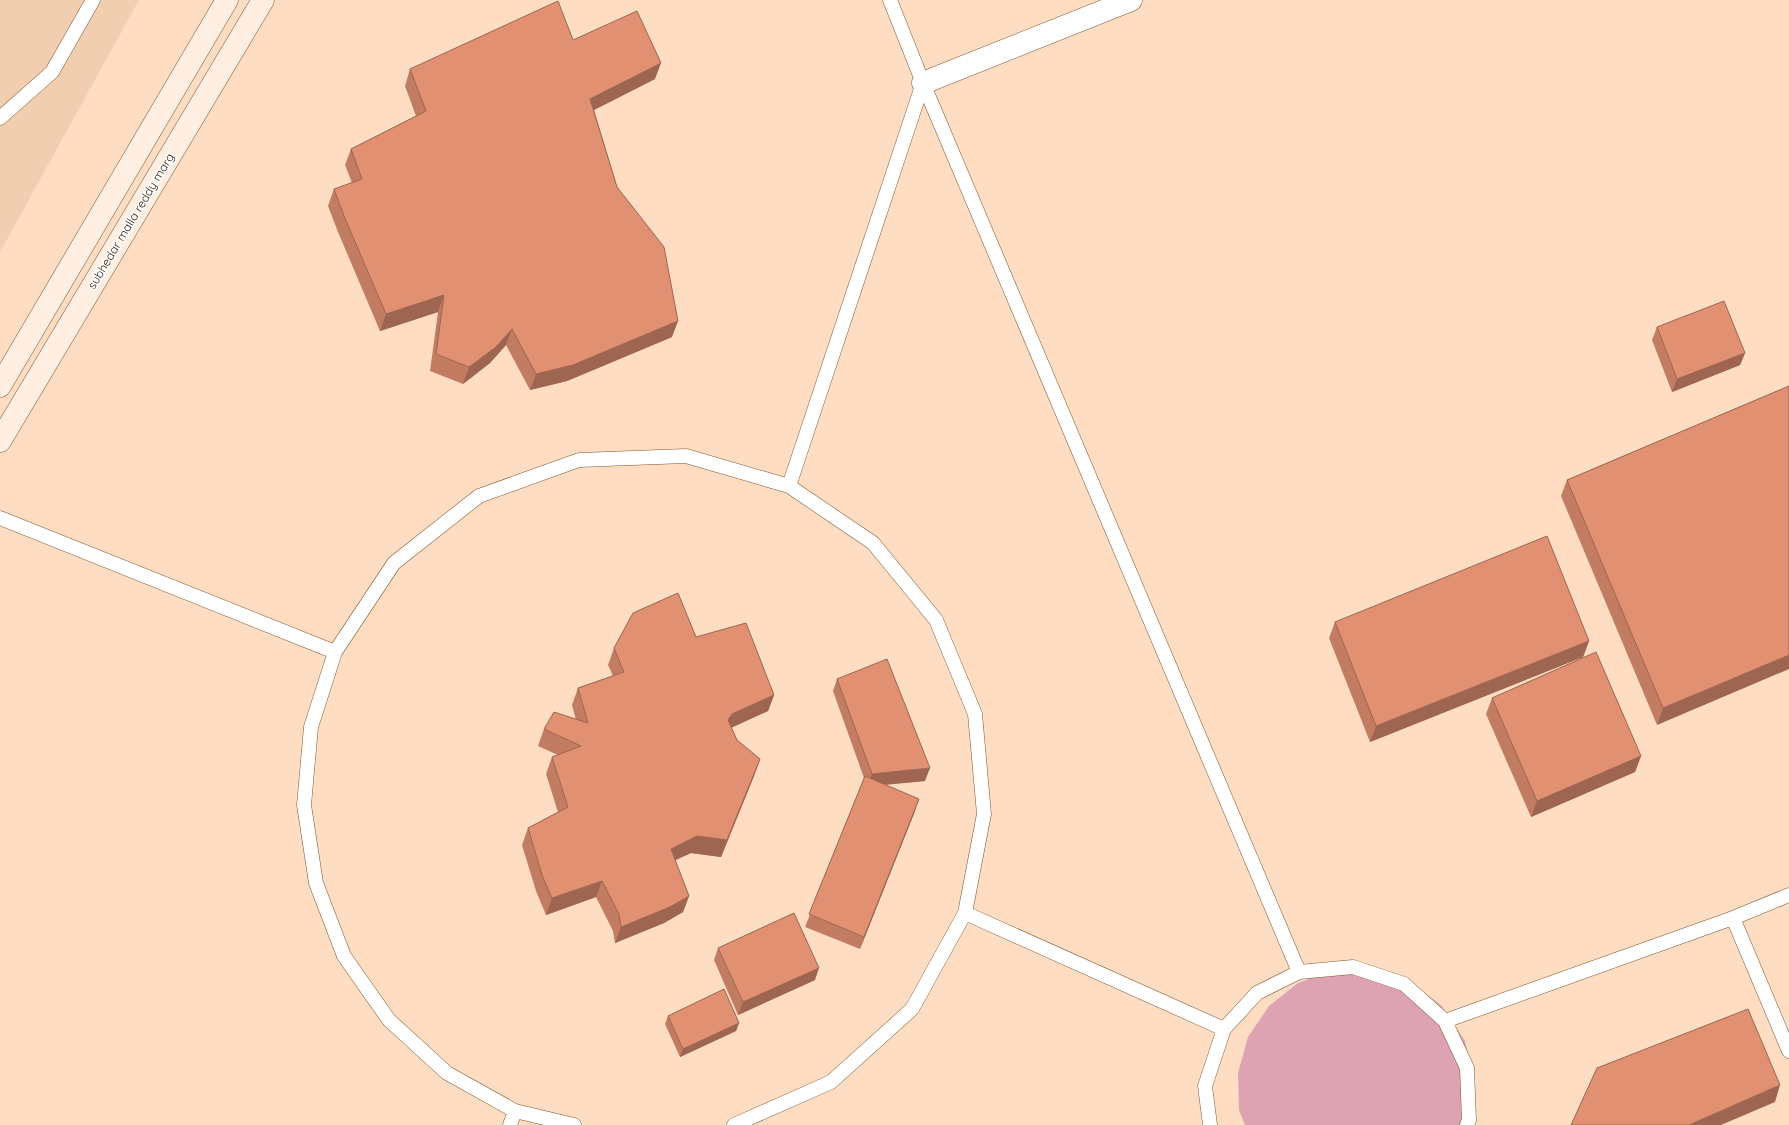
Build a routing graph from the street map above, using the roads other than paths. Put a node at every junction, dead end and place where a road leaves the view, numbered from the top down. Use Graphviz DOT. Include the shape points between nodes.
graph roads {
  1 [pos="93,0"];
  2 [pos="227,0"];
  3 [pos="263,0"];
  4 [pos="890,0"];
  5 [pos="1131,0"];
  6 [pos="923,83"];
  7 [pos="0,118"];
  8 [pos="0,386"];
  9 [pos="0,441"];
  10 [pos="789,486"];
  11 [pos="0,518"];
  12 [pos="335,652"];
  13 [pos="1789,896"];
  14 [pos="965,913"];
  15 [pos="1733,918"];
  16 [pos="1299,972"];
  17 [pos="1445,1021"];
  18 [pos="1224,1029"];
  19 [pos="1789,1051"];
  20 [pos="515,1111"];
  21 [pos="510,1125"];
  22 [pos="574,1125"];
  23 [pos="734,1125"];
  24 [pos="1210,1125"];
  25 [pos="1467,1125"];
  1 -- 7 [label="lane" via="52,72"];
  2 -- 8 [label="main road"];
  3 -- 9 [label="main road, subhedar malla reddy marg"];
  4 -- 6 [label="lane"];
  5 -- 6 [label="street"];
  6 -- 10 [label="lane"];
  6 -- 16 [label="lane"];
  10 -- 12 [label="lane" via="686,456 579,460 479,496 394,562"];
  10 -- 14 [label="lane" via="873,542 936,620 975,714 984,814"];
  11 -- 12 [label="lane"];
  12 -- 20 [label="lane" via="311,727 304,805 316,883 344,956 389,1020 447,1073"];
  13 -- 15 [label="lane"];
  14 -- 18 [label="lane"];
  14 -- 23 [label="lane" via="912,1009 831,1082"];
  15 -- 17 [label="lane"];
  15 -- 19 [label="lane"];
  16 -- 17 [label="lane" via="1353,967 1404,984"];
  16 -- 18 [label="lane" via="1256,993"];
  17 -- 25 [label="lane" via="1466,1068 1469,1120"];
  18 -- 24 [label="lane" via="1205,1086"];
  20 -- 21 [label="lane"];
  20 -- 22 [label="lane"];
}
